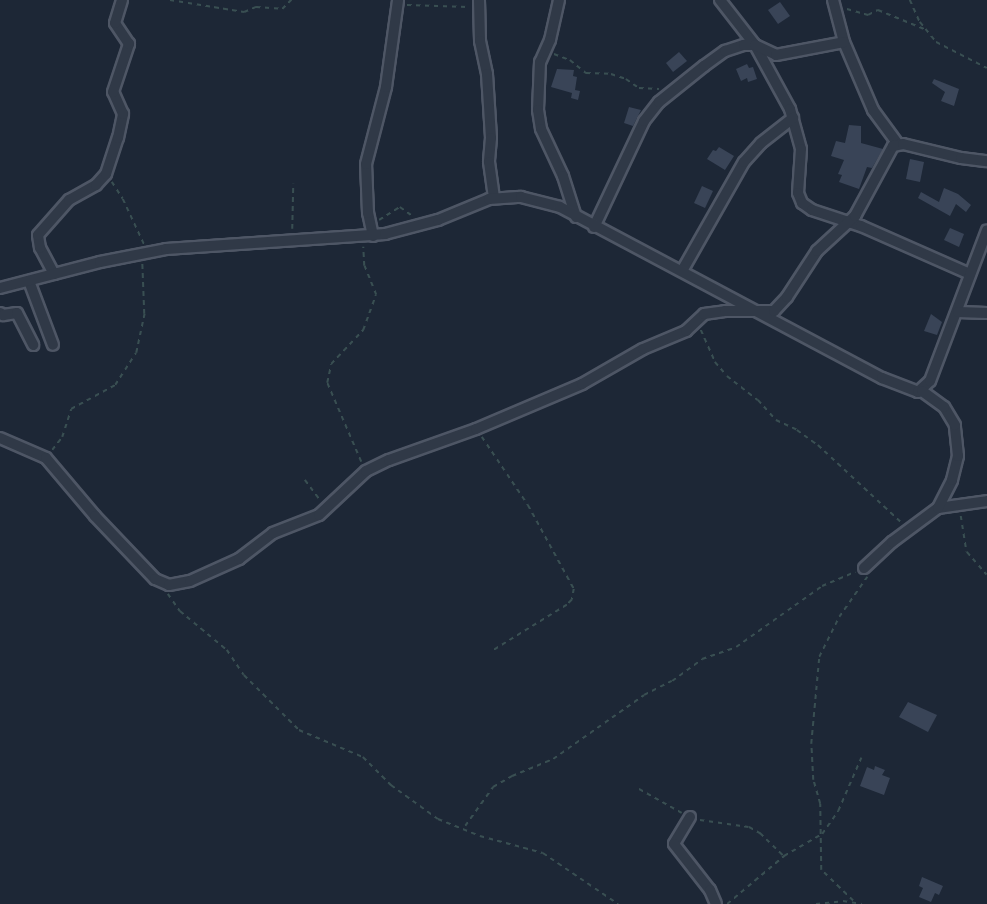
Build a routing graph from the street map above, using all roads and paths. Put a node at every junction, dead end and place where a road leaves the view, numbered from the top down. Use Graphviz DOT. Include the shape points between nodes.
graph roads {
  1 [pos="122,0"];
  2 [pos="170,0"];
  3 [pos="291,0"];
  4 [pos="559,0"];
  5 [pos="720,0"];
  6 [pos="833,0"];
  7 [pos="910,0"];
  8 [pos="397,3"];
  9 [pos="479,4"];
  10 [pos="844,8"];
  11 [pos="925,29"];
  12 [pos="550,40"];
  13 [pos="844,42"];
  14 [pos="754,45"];
  15 [pos="987,68"];
  16 [pos="675,88"];
  17 [pos="793,118"];
  18 [pos="898,144"];
  19 [pos="987,161"];
  20 [pos="106,174"];
  21 [pos="293,184"];
  22 [pos="494,198"];
  23 [pos="577,218"];
  24 [pos="849,222"];
  25 [pos="370,224"];
  26 [pos="419,226"];
  27 [pos="594,227"];
  28 [pos="987,230"];
  29 [pos="369,237"];
  30 [pos="290,242"];
  31 [pos="144,252"];
  32 [pos="682,271"];
  33 [pos="54,274"];
  34 [pos="970,274"];
  35 [pos="29,281"];
  36 [pos="0,288"];
  37 [pos="958,312"];
  38 [pos="0,313"];
  39 [pos="758,313"];
  40 [pos="987,313"];
  41 [pos="698,320"];
  42 [pos="33,345"];
  43 [pos="53,345"];
  44 [pos="922,391"];
  45 [pos="476,429"];
  46 [pos="0,438"];
  47 [pos="46,458"];
  48 [pos="366,471"];
  49 [pos="305,480"];
  50 [pos="987,501"];
  51 [pos="960,503"];
  52 [pos="330,507"];
  53 [pos="938,508"];
  54 [pos="910,528"];
  55 [pos="877,555"];
  56 [pos="864,568"];
  57 [pos="987,575"];
  58 [pos="169,585"];
  59 [pos="491,652"];
  60 [pos="861,758"];
  61 [pos="639,789"];
  62 [pos="690,816"];
  63 [pos="465,828"];
  64 [pos="822,834"];
  65 [pos="784,856"];
  66 [pos="853,901"];
  67 [pos="618,904"];
  68 [pos="716,904"];
  69 [pos="727,904"];
  70 [pos="816,904"];
  71 [pos="862,904"];
  1 -- 20 [label="street" via="115,23 129,49 113,92 123,114"];
  2 -- 3 [label="path" via="244,12 256,7 282,9"];
  4 -- 12 [label="street"];
  5 -- 14 [label="street"];
  6 -- 13 [label="street"];
  7 -- 11 [label="path"];
  8 -- 9 [label="path"];
  8 -- 25 [label="street" via="386,87 366,164"];
  9 -- 22 [label="street"];
  10 -- 11 [label="path" via="868,15 875,10 888,13"];
  11 -- 15 [label="path" via="943,46"];
  12 -- 16 [label="path" via="556,56 570,60 586,73 616,76 642,89"];
  12 -- 23 [label="street" via="540,62 538,110 541,129"];
  13 -- 14 [label="street" via="776,55"];
  13 -- 18 [label="street" via="873,110"];
  14 -- 16 [label="street" via="725,51"];
  14 -- 17 [label="street"];
  16 -- 27 [label="street" via="644,121"];
  17 -- 24 [label="street" via="801,149 799,199 812,210"];
  17 -- 32 [label="street" via="744,162"];
  18 -- 19 [label="street"];
  18 -- 24 [label="street" via="888,152"];
  20 -- 31 [label="path" via="123,199"];
  20 -- 33 [label="street" via="96,185 69,200 38,235 40,248"];
  21 -- 30 [label="path"];
  22 -- 23 [label="street" via="521,197 544,202"];
  22 -- 26 [label="street"];
  23 -- 27 [label="street"];
  24 -- 34 [label="street"];
  24 -- 39 [label="street" via="817,251 781,307"];
  25 -- 26 [label="path" via="401,207"];
  25 -- 29 [label="street"];
  26 -- 29 [label="street"];
  27 -- 32 [label="street"];
  28 -- 34 [label="street"];
  29 -- 30 [label="street"];
  29 -- 48 [label="path" via="362,255 376,295 363,330 330,364 327,383"];
  30 -- 31 [label="street" via="215,244"];
  31 -- 33 [label="street"];
  31 -- 47 [label="path" via="142,334 136,353 115,385 71,409 62,437"];
  32 -- 39 [label="street"];
  33 -- 35 [label="street"];
  34 -- 37 [label="street"];
  35 -- 36 [label="street"];
  35 -- 43 [label="street"];
  37 -- 40 [label="street"];
  37 -- 44 [label="street" via="930,381"];
  38 -- 42 [label="street" via="17,313"];
  39 -- 41 [label="street" via="712,312"];
  39 -- 44 [label="street" via="892,383"];
  41 -- 45 [label="street" via="686,331 643,349 582,384"];
  41 -- 54 [label="path" via="715,362 727,376 776,420 818,445"];
  44 -- 53 [label="street" via="949,414 957,438 956,468"];
  45 -- 48 [label="street" via="389,459"];
  45 -- 59 [label="path" via="528,505 574,590 567,605"];
  46 -- 47 [label="street"];
  47 -- 58 [label="street" via="155,579"];
  48 -- 52 [label="street"];
  49 -- 52 [label="path" via="322,503"];
  50 -- 51 [label="street"];
  51 -- 53 [label="street"];
  51 -- 57 [label="path" via="968,552"];
  52 -- 58 [label="street" via="309,520 273,533 225,566"];
  53 -- 54 [label="street"];
  54 -- 55 [label="street"];
  55 -- 56 [label="street"];
  55 -- 64 [label="path" via="819,657 811,744"];
  56 -- 63 [label="path" via="822,586 736,647 702,658 553,759 494,787"];
  58 -- 63 [label="path" via="167,594 180,611 227,650 244,675 292,725 363,757 391,785 438,819"];
  60 -- 64 [label="path" via="838,812"];
  61 -- 62 [label="path"];
  62 -- 65 [label="path" via="749,827"];
  62 -- 68 [label="street" via="674,844 710,890"];
  63 -- 67 [label="path" via="480,836 543,853"];
  64 -- 65 [label="path"];
  64 -- 66 [label="path" via="821,870"];
  65 -- 69 [label="path"];
  66 -- 70 [label="path"];
  66 -- 71 [label="path"];
}
